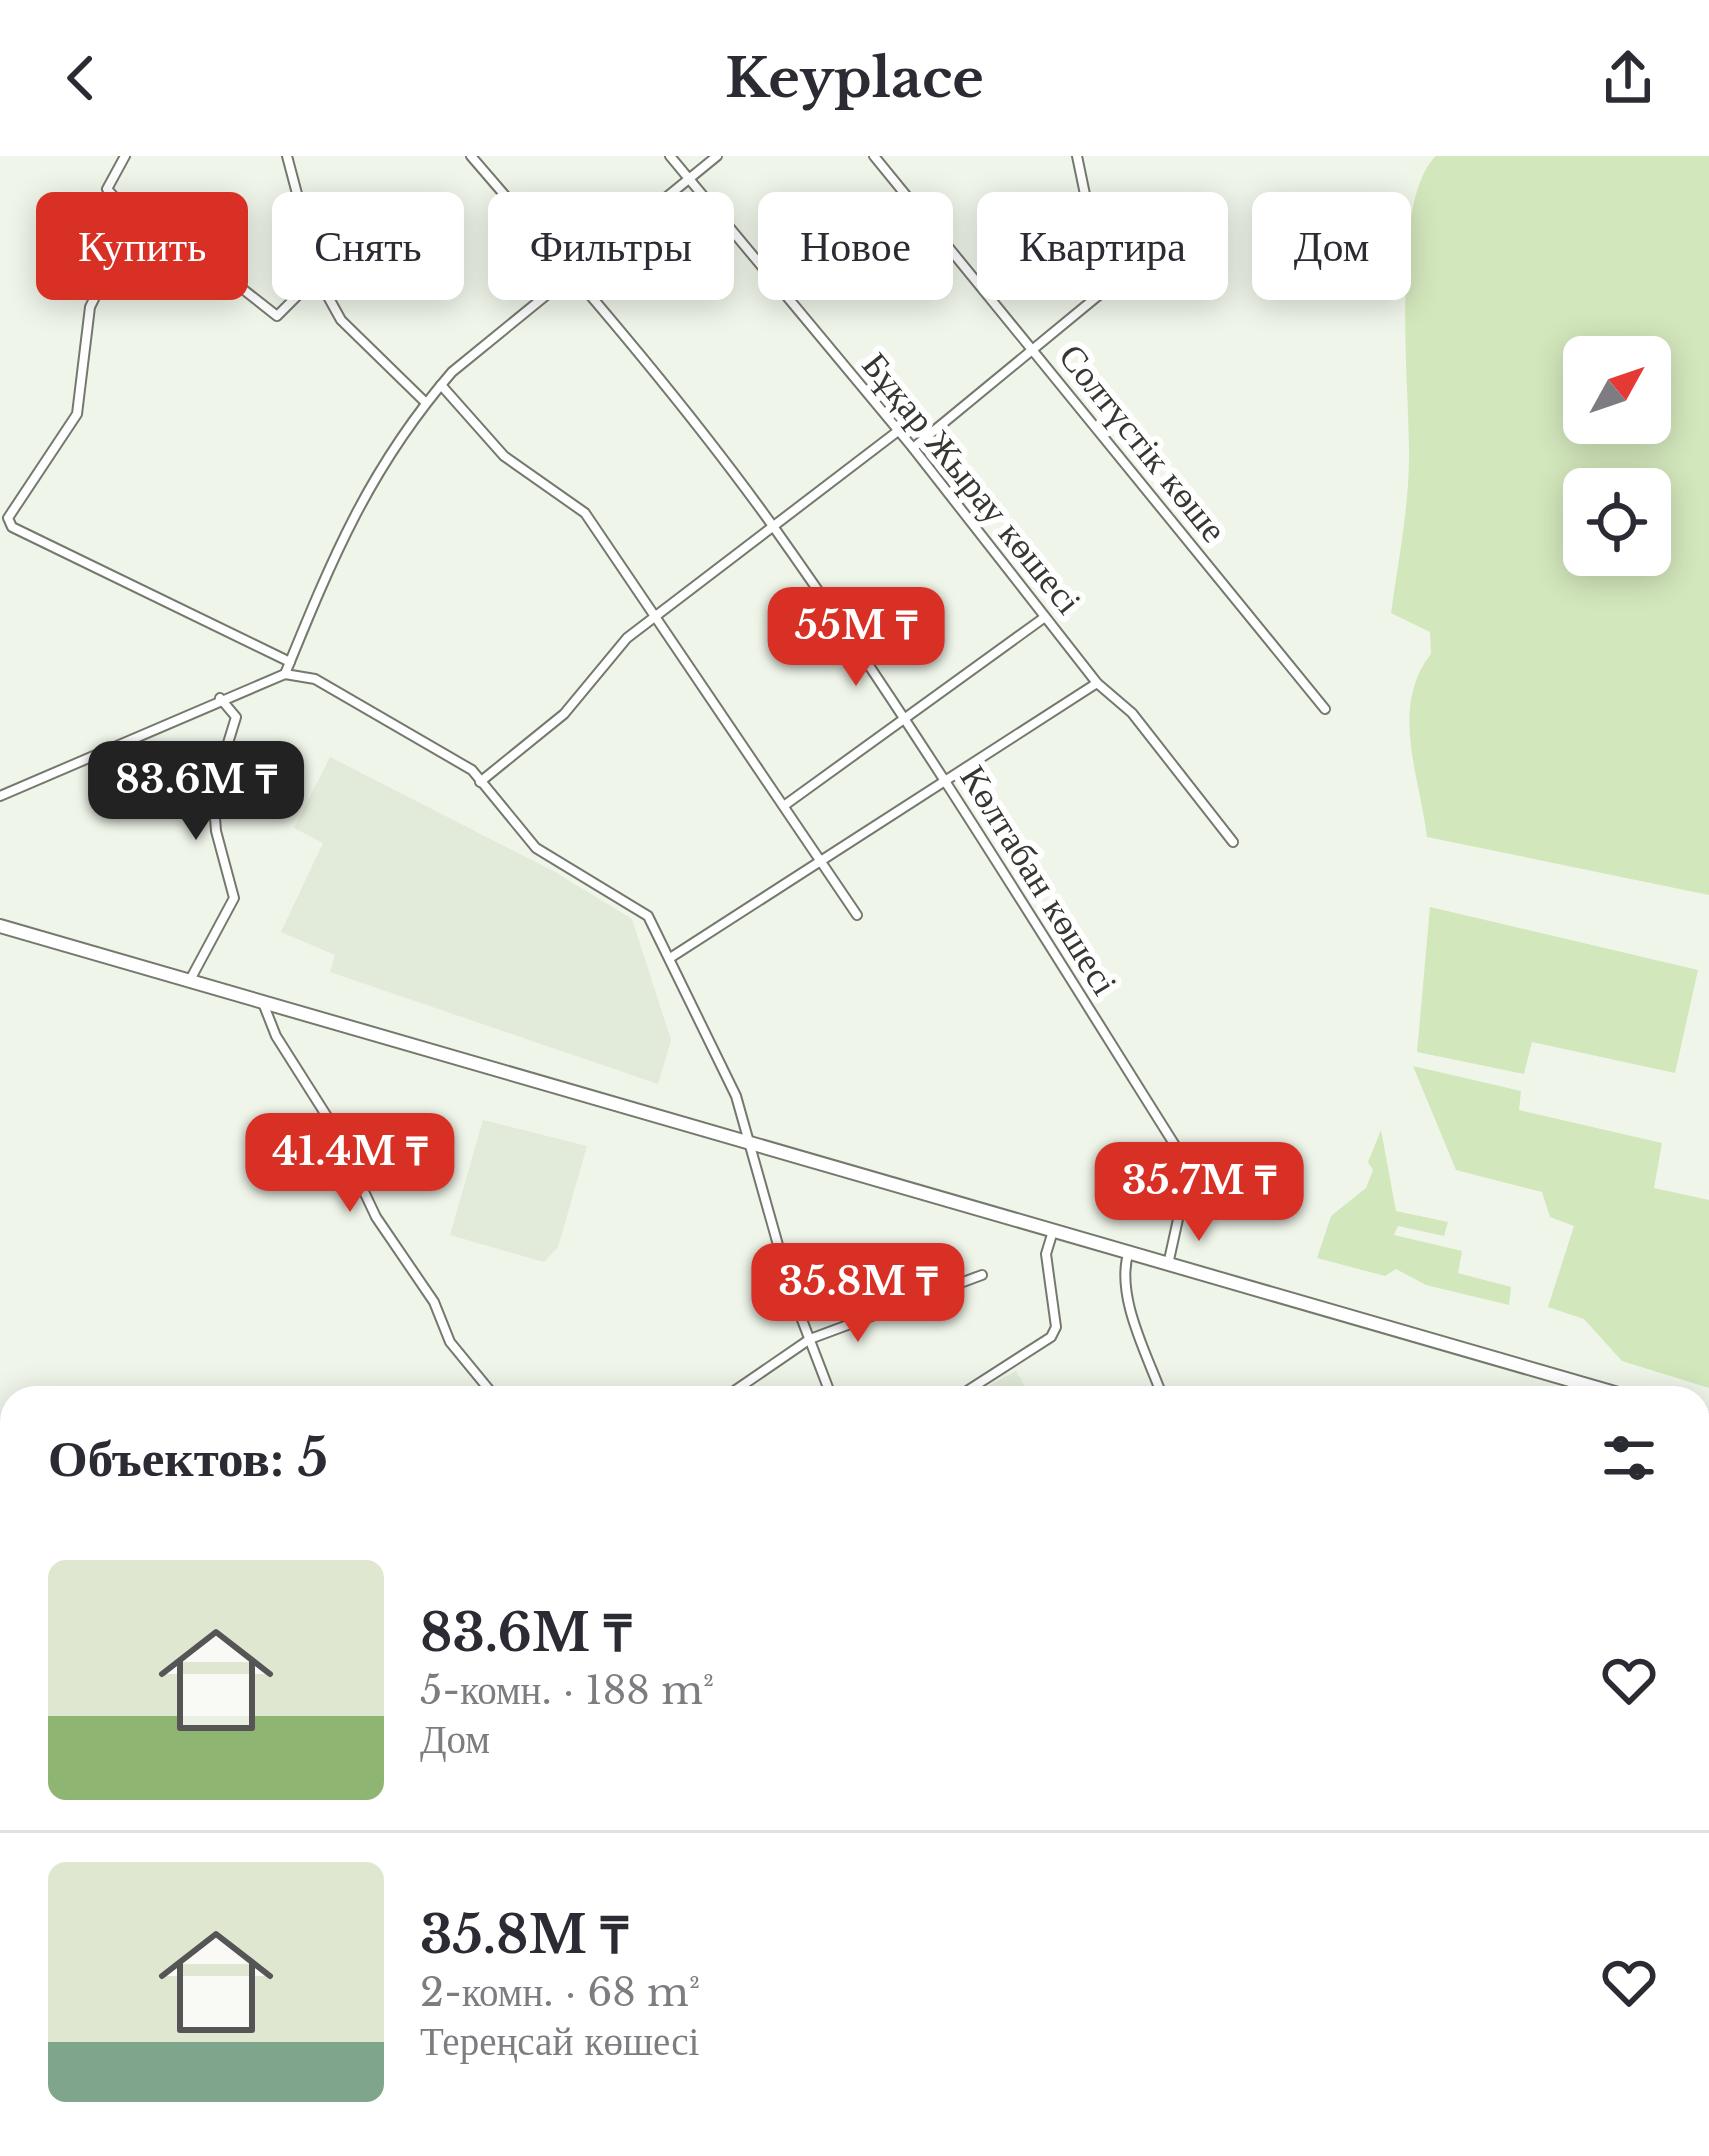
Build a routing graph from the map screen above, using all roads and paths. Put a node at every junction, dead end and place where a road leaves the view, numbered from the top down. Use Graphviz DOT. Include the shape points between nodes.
graph roads {
  1 [pos="125,156"];
  2 [pos="287,156"];
  3 [pos="471,156"];
  4 [pos="670,156"];
  5 [pos="717,156"];
  6 [pos="874,156"];
  7 [pos="1077,156"];
  8 [pos="689,179"];
  9 [pos="110,192"];
  10 [pos="297,192"];
  11 [pos="502,192"];
  12 [pos="673,192"];
  13 [pos="248,293"];
  14 [pos="93,300"];
  15 [pos="293,300"];
  16 [pos="329,300"];
  17 [pos="541,300"];
  18 [pos="593,300"];
  19 [pos="1030,347"];
  20 [pos="441,385"];
  21 [pos="425,402"];
  22 [pos="898,431"];
  23 [pos="913,448"];
  24 [pos="4,518"];
  25 [pos="773,526"];
  26 [pos="658,614"];
  27 [pos="1045,617"];
  28 [pos="290,662"];
  29 [pos="285,674"];
  30 [pos="1096,683"];
  31 [pos="220,698"];
  32 [pos="1325,709"];
  33 [pos="903,719"];
  34 [pos="945,781"];
  35 [pos="480,782"];
  36 [pos="0,796"];
  37 [pos="785,806"];
  38 [pos="1233,842"];
  39 [pos="821,860"];
  40 [pos="856,915"];
  41 [pos="0,926"];
  42 [pos="670,958"];
  43 [pos="190,980"];
  44 [pos="262,1001"];
  45 [pos="750,1142"];
  46 [pos="1054,1230"];
  47 [pos="1129,1249"];
  48 [pos="1169,1260"];
  49 [pos="982,1275"];
  50 [pos="810,1339"];
  51 [pos="486,1386"];
  52 [pos="741,1386"];
  53 [pos="828,1386"];
  54 [pos="975,1386"];
  55 [pos="1159,1386"];
  56 [pos="1592,1386"];
  1 -- 9 [label="street"];
  2 -- 10 [label="street"];
  3 -- 11 [label="street, Көлтабан көшесі"];
  4 -- 8 [label="street, Бұқар Жырау көшесі"];
  5 -- 8 [label="street"];
  6 -- 19 [label="street, Солтүстік көше"];
  7 -- 19 [label="street" via="1105,290"];
  8 -- 12 [label="street"];
  8 -- 22 [label="street, Бұқар Жырау көшесі"];
  13 -- 15 [label="street" via="277,316"];
  14 -- 24 [label="street" via="76,414"];
  16 -- 21 [label="street"];
  17 -- 20 [label="street"];
  18 -- 25 [label="street, Көлтабан көшесі"];
  19 -- 23 [label="street"];
  19 -- 32 [label="street, Солтүстік көше"];
  20 -- 21 [label="street"];
  20 -- 26 [label="street" via="504,456 584,512"];
  21 -- 28 [label="street" via="347,522"];
  22 -- 23 [label="street, Бұқар Жырау көшесі"];
  22 -- 25 [label="street"];
  23 -- 27 [label="street, Бұқар Жырау көшесі"];
  24 -- 28 [label="street"];
  25 -- 26 [label="street"];
  25 -- 33 [label="street, Көлтабан көшесі"];
  26 -- 35 [label="street" via="627,638 563,715"];
  26 -- 37 [label="street"];
  27 -- 30 [label="street, Бұқар Жырау көшесі"];
  27 -- 33 [label="street"];
  28 -- 29 [label="street"];
  29 -- 31 [label="street"];
  29 -- 35 [label="street" via="315,679"];
  30 -- 34 [label="street"];
  30 -- 38 [label="street, Бұқар Жырау көшесі" via="1132,712"];
  31 -- 36 [label="street"];
  31 -- 43 [label="street" via="236,717 213,792 234,898"];
  33 -- 34 [label="street, Көлтабан көшесі"];
  33 -- 37 [label="street"];
  34 -- 39 [label="street"];
  34 -- 48 [label="street, Көлтабан көшесі" via="1176,1147 1186,1184"];
  35 -- 42 [label="street" via="536,848 648,916"];
  37 -- 39 [label="street"];
  39 -- 40 [label="street"];
  39 -- 42 [label="street"];
  41 -- 43 [label="main road"];
  42 -- 45 [label="street"];
  43 -- 44 [label="main road"];
  44 -- 45 [label="main road"];
  44 -- 51 [label="street" via="367,1200 434,1302 450,1342"];
  45 -- 46 [label="main road"];
  45 -- 50 [label="street"];
  46 -- 47 [label="main road"];
  46 -- 54 [label="street" via="1046,1254 1051,1337"];
  47 -- 48 [label="main road"];
  47 -- 55 [label="street" via="1124,1267 1134,1316"];
  48 -- 56 [label="main road"];
  49 -- 50 [label="street"];
  50 -- 52 [label="street"];
  50 -- 53 [label="street"];
}
